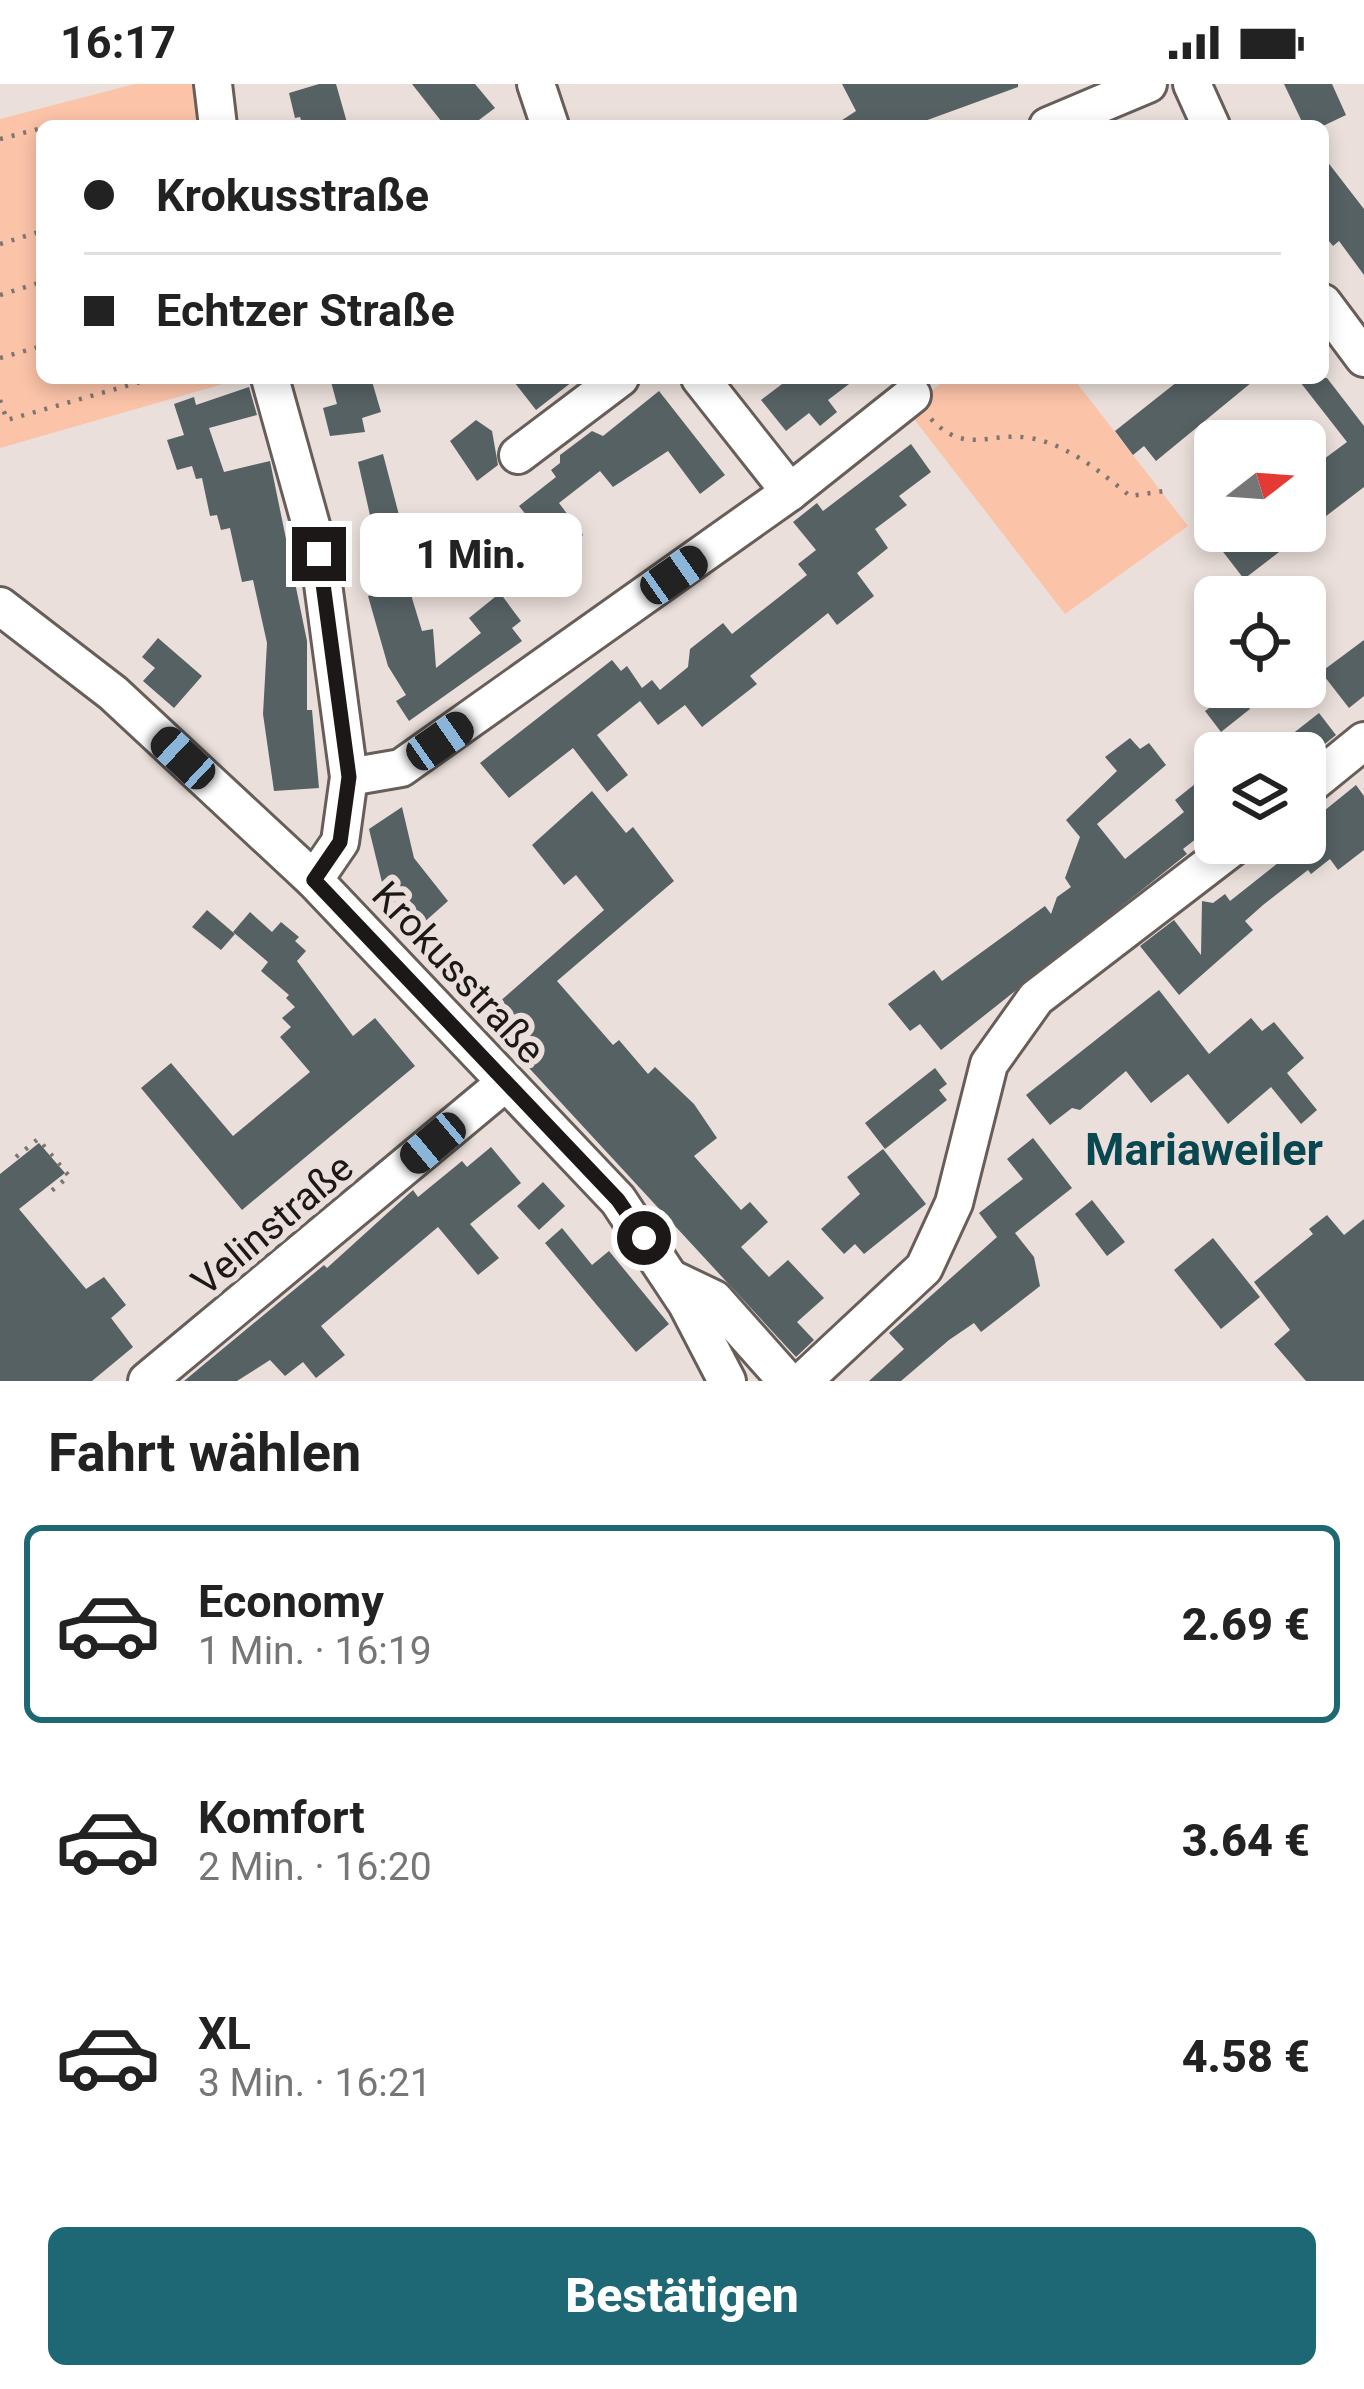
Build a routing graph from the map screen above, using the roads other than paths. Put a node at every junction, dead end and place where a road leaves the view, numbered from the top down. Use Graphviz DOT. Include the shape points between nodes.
graph roads {
  1 [pos="213,84"];
  2 [pos="536,84"];
  3 [pos="1148,84"];
  4 [pos="1192,84"];
  5 [pos="217,120"];
  6 [pos="548,120"];
  7 [pos="1062,120"];
  8 [pos="1208,120"];
  9 [pos="1329,311"];
  10 [pos="1364,358"];
  11 [pos="272,384"];
  12 [pos="612,384"];
  13 [pos="705,384"];
  14 [pos="912,394"];
  15 [pos="518,455"];
  16 [pos="790,492"];
  17 [pos="0,605"];
  18 [pos="1364,741"];
  19 [pos="1326,772"];
  20 [pos="349,777"];
  21 [pos="1211,864"];
  22 [pos="314,880"];
  23 [pos="505,1083"];
  24 [pos="669,1277"];
  25 [pos="147,1381"];
  26 [pos="728,1381"];
  27 [pos="787,1381"];
  28 [pos="803,1381"];
  1 -- 5 [label="street"];
  2 -- 6 [label="street"];
  3 -- 7 [label="street"];
  4 -- 8 [label="street"];
  9 -- 10 [label="street"];
  11 -- 20 [label="street" via="319,554"];
  12 -- 15 [label="street"];
  13 -- 16 [label="street"];
  14 -- 16 [label="street"];
  16 -- 20 [label="street" via="400,768"];
  17 -- 22 [label="street, Krokusstraße" via="112,692"];
  18 -- 19 [label="street"];
  20 -- 22 [label="street" via="340,842"];
  21 -- 28 [label="street" via="1036,998 989,1064 954,1202 924,1268"];
  22 -- 23 [label="street, Krokusstraße"];
  23 -- 24 [label="street, Krokusstraße" via="618,1200"];
  23 -- 25 [label="street, Velinstraße"];
  24 -- 26 [label="street, Krokusstraße"];
  24 -- 27 [label="street, Krokusstraße" via="714,1299"];
}
